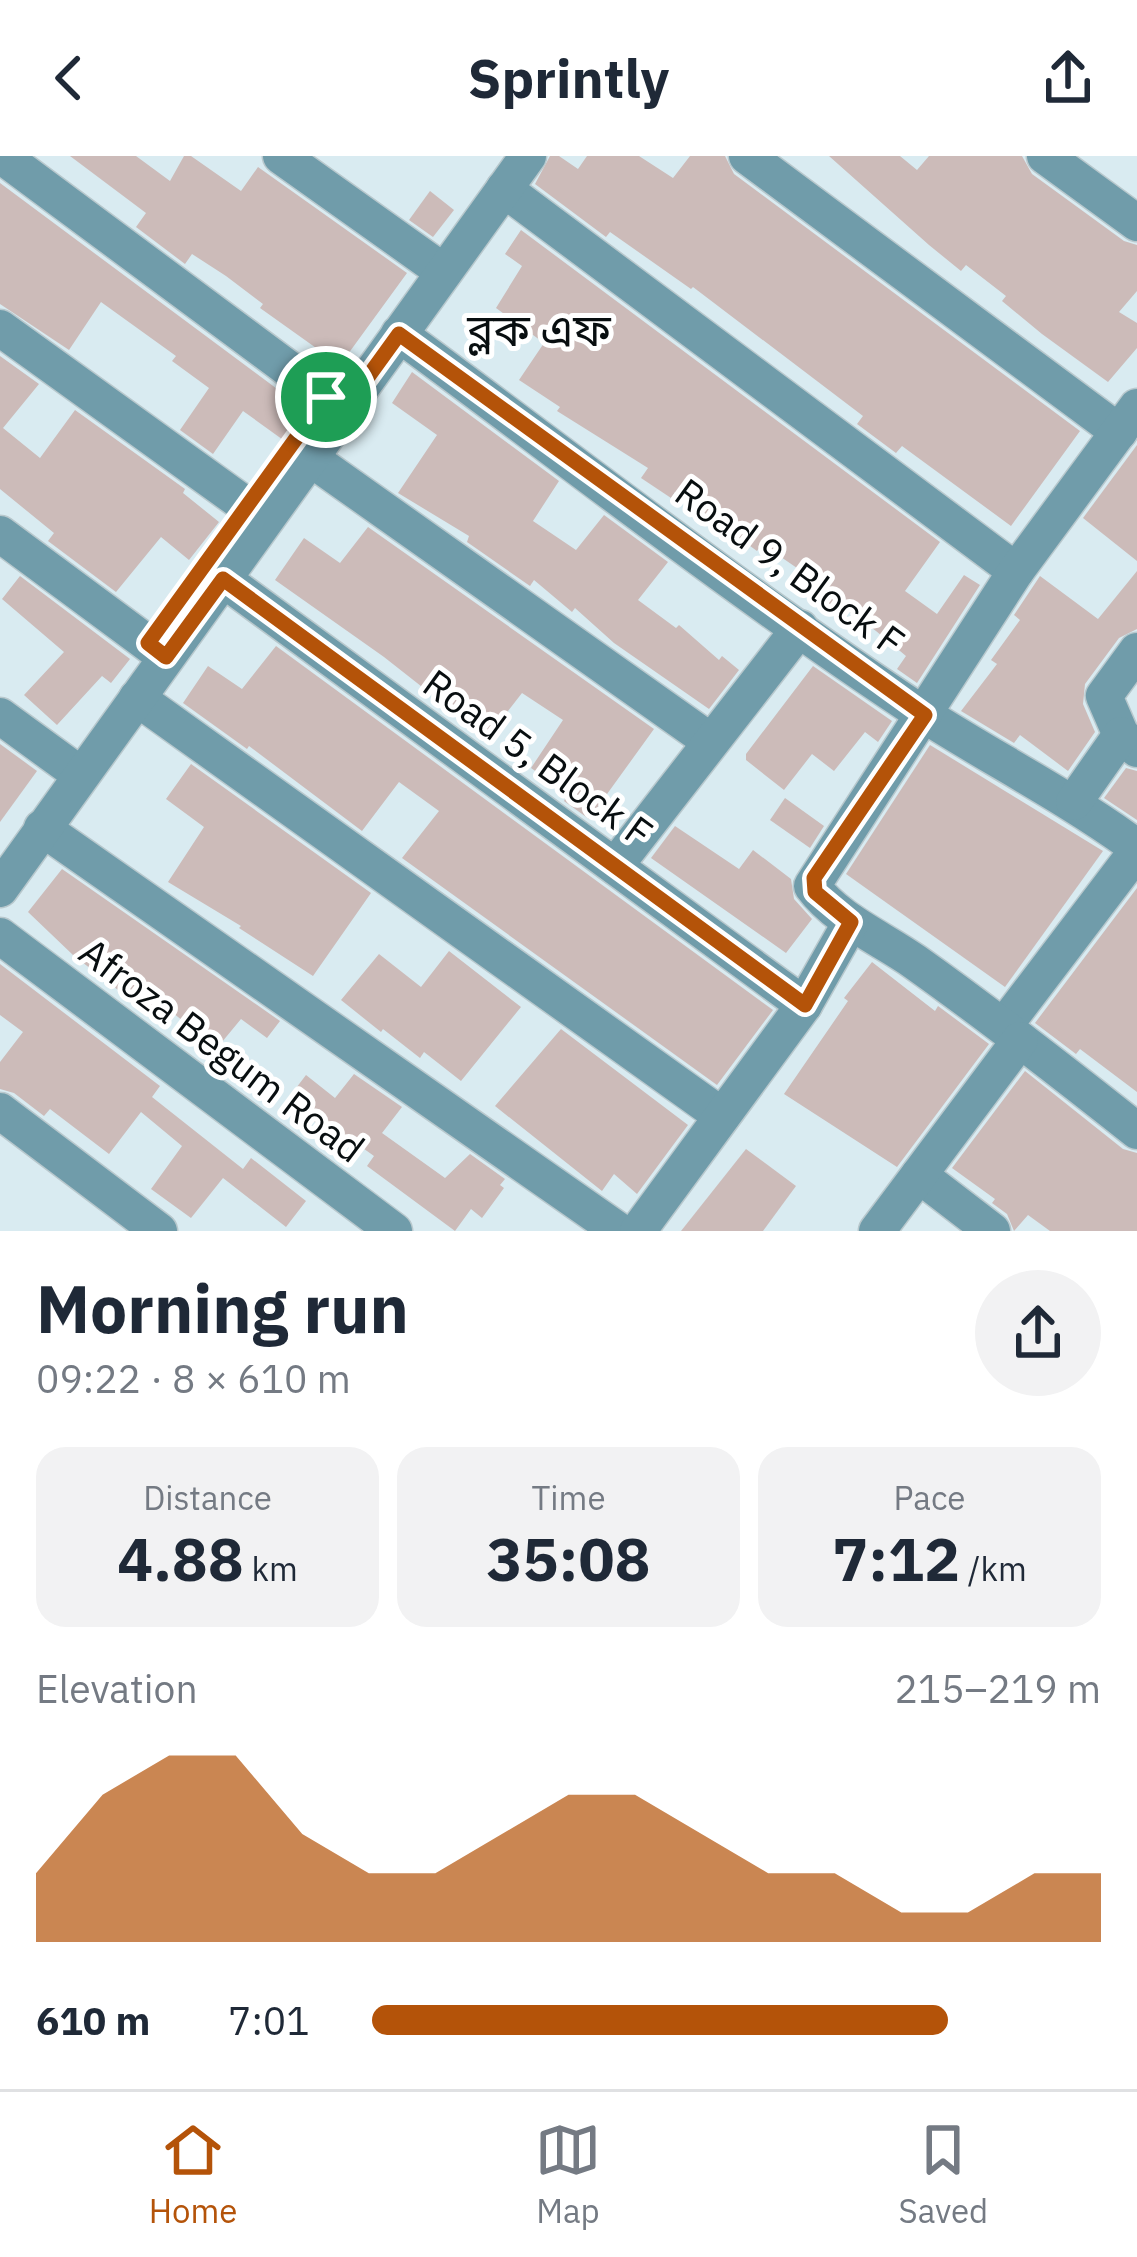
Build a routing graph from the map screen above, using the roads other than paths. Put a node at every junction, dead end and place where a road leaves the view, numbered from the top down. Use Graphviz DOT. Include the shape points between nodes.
graph roads {
  1 [pos="2,156"];
  2 [pos="281,156"];
  3 [pos="528,156"];
  4 [pos="747,156"];
  5 [pos="1045,156"];
  6 [pos="502,172"];
  7 [pos="1137,223"];
  8 [pos="435,265"];
  9 [pos="0,328"];
  10 [pos="399,334"];
  11 [pos="335,404"];
  12 [pos="1128,419"];
  13 [pos="310,458"];
  14 [pos="256,513"];
  15 [pos="0,534"];
  16 [pos="1016,571"];
  17 [pos="223,579"];
  18 [pos="800,628"];
  19 [pos="157,650"];
  20 [pos="1137,651"];
  21 [pos="137,698"];
  22 [pos="925,715"];
  23 [pos="0,716"];
  24 [pos="710,741"];
  25 [pos="1129,742"];
  26 [pos="72,768"];
  27 [pos="1074,802"];
  28 [pos="43,828"];
  29 [pos="0,848"];
  30 [pos="1134,855"];
  31 [pos="615,866"];
  32 [pos="0,889"];
  33 [pos="851,922"];
  34 [pos="0,935"];
  35 [pos="0,954"];
  36 [pos="805,1005"];
  37 [pos="1012,1033"];
  38 [pos="0,1112"];
  39 [pos="722,1116"];
  40 [pos="1132,1117"];
  41 [pos="919,1175"];
  42 [pos="159,1231"];
  43 [pos="367,1231"];
  44 [pos="394,1231"];
  45 [pos="619,1231"];
  46 [pos="638,1231"];
  47 [pos="877,1231"];
  48 [pos="992,1231"];
  1 -- 11 [label="street"];
  2 -- 8 [label="street"];
  3 -- 6 [label="street"];
  4 -- 12 [label="street"];
  5 -- 7 [label="street"];
  6 -- 8 [label="street"];
  6 -- 16 [label="street"];
  8 -- 10 [label="street"];
  8 -- 11 [label="street"];
  9 -- 14 [label="street"];
  10 -- 11 [label="street"];
  10 -- 18 [label="street, Road 9, Block F"];
  11 -- 13 [label="street"];
  11 -- 14 [label="street"];
  12 -- 16 [label="street"];
  13 -- 14 [label="street"];
  13 -- 24 [label="street"];
  14 -- 17 [label="street"];
  14 -- 19 [label="street"];
  15 -- 19 [label="street"];
  16 -- 22 [label="street"];
  17 -- 19 [label="street"];
  17 -- 31 [label="street, Road 5, Block F"];
  18 -- 22 [label="street, Road 9, Block F"];
  18 -- 24 [label="street"];
  19 -- 21 [label="street"];
  19 -- 26 [label="street"];
  20 -- 25 [label="street" via="1104,696"];
  21 -- 26 [label="street"];
  21 -- 39 [label="street"];
  22 -- 27 [label="street, Road 9, Block F"];
  22 -- 33 [label="street" via="814,878 815,892"];
  23 -- 26 [label="street"];
  24 -- 31 [label="street"];
  25 -- 27 [label="street"];
  26 -- 28 [label="street"];
  26 -- 29 [label="street"];
  27 -- 30 [label="street, Road 9, Block F" via="1132,843"];
  28 -- 32 [label="street"];
  28 -- 45 [label="street"];
  30 -- 37 [label="street"];
  31 -- 36 [label="street, Road 5, Block F"];
  33 -- 36 [label="street"];
  33 -- 37 [label="street"];
  34 -- 44 [label="street, Afroza Begum Road"];
  35 -- 43 [label="street, Afroza Begum Road"];
  36 -- 39 [label="street"];
  37 -- 40 [label="street"];
  37 -- 41 [label="street"];
  38 -- 42 [label="street"];
  39 -- 46 [label="street"];
  41 -- 47 [label="street"];
  41 -- 48 [label="street"];
}
